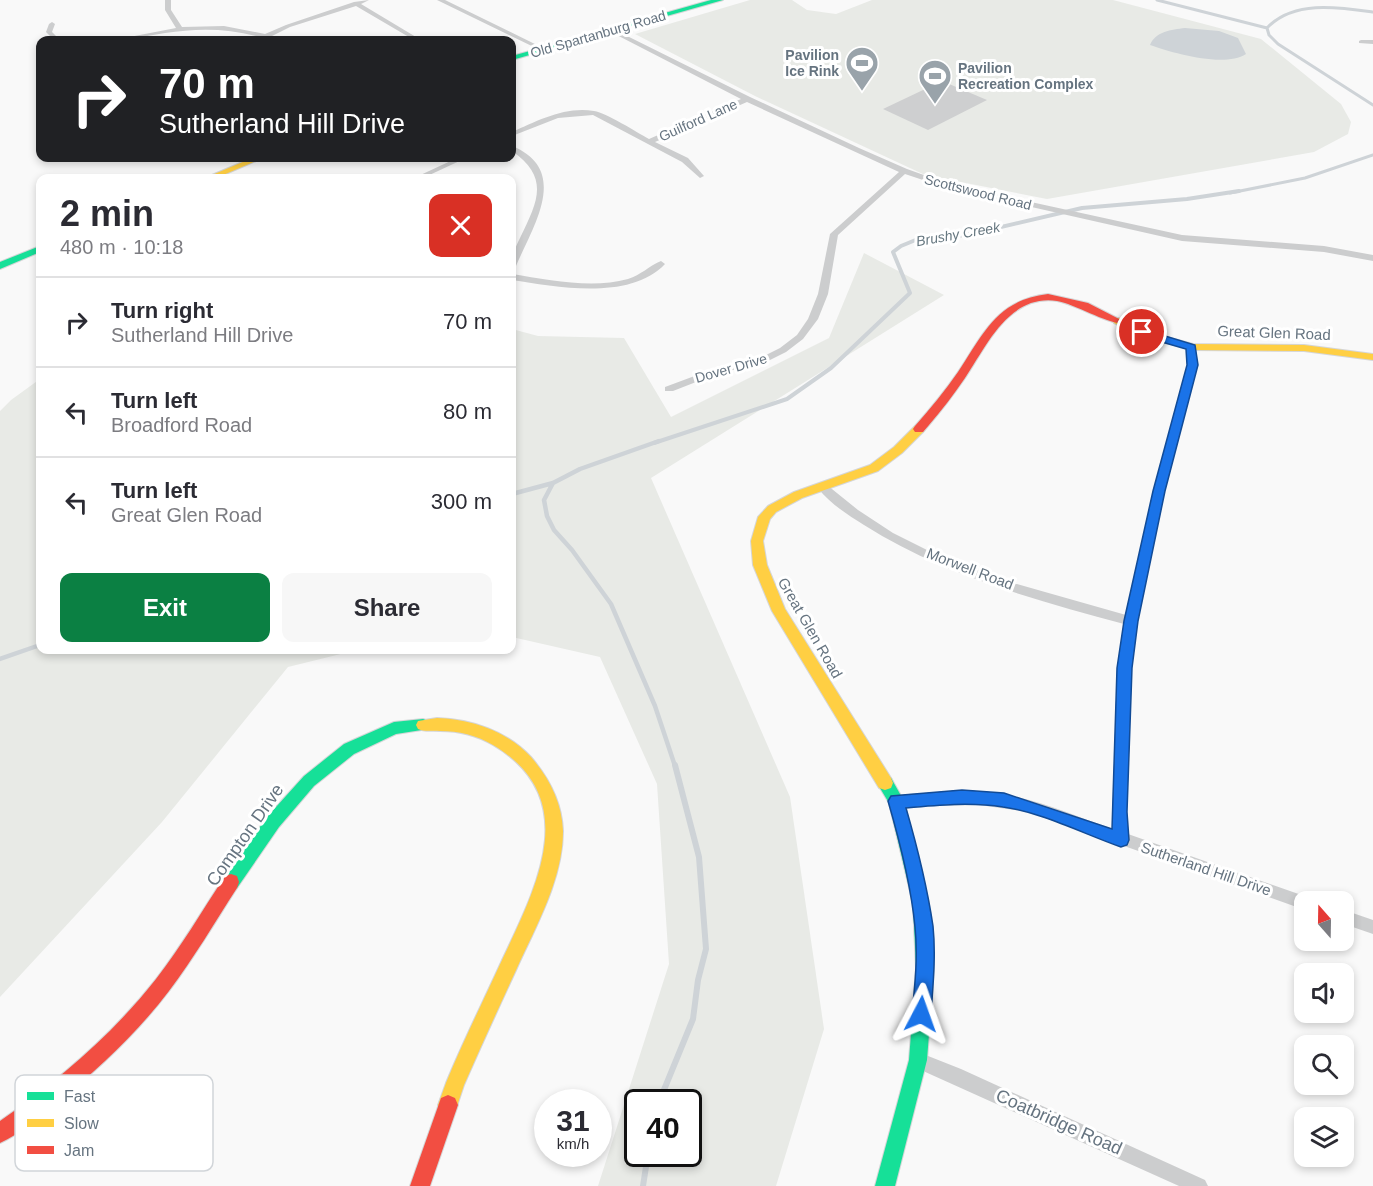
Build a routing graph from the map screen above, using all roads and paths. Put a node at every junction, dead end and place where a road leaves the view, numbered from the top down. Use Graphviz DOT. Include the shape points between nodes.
graph roads {
  1 [pos="168,0"];
  2 [pos="366,0"];
  3 [pos="440,0"];
  4 [pos="719,0"];
  5 [pos="356,3"];
  6 [pos="52,24"];
  7 [pos="179,28"];
  8 [pos="611,30"];
  9 [pos="53,36"];
  10 [pos="140,36"];
  11 [pos="252,36"];
  12 [pos="268,36"];
  13 [pos="411,36"];
  14 [pos="515,36"];
  15 [pos="516,37"];
  16 [pos="1361,42"];
  17 [pos="1373,42"];
  18 [pos="542,49"];
  19 [pos="516,57"];
  20 [pos="747,99"];
  21 [pos="516,132"];
  22 [pos="650,141"];
  23 [pos="516,151"];
  24 [pos="249,162"];
  25 [pos="453,162"];
  26 [pos="904,171"];
  27 [pos="219,174"];
  28 [pos="427,174"];
  29 [pos="700,176"];
  30 [pos="36,251"];
  31 [pos="516,257"];
  32 [pos="1373,258"];
  33 [pos="661,264"];
  34 [pos="0,266"];
  35 [pos="516,279"];
  36 [pos="1191,347"];
  37 [pos="1373,357"];
  38 [pos="669,389"];
  39 [pos="823,488"];
  40 [pos="1131,621"];
  41 [pos="896,801"];
  42 [pos="1121,840"];
  43 [pos="1294,899"];
  44 [pos="1354,920"];
  45 [pos="1373,927"];
  46 [pos="918,1060"];
  47 [pos="76,1075"];
  48 [pos="15,1123"];
  49 [pos="0,1133"];
  50 [pos="420,1186"];
  51 [pos="885,1186"];
  52 [pos="1199,1186"];
  1 -- 7 [label="street" via="168,10"];
  2 -- 5 [label="street"];
  3 -- 14 [label="street"];
  4 -- 8 [label="street, Old Spartanburg Road"];
  5 -- 12 [label="street"];
  5 -- 13 [label="street"];
  6 -- 9 [label="street" via="49,32"];
  7 -- 10 [label="street"];
  7 -- 11 [label="street" via="227,28"];
  8 -- 18 [label="street, Old Spartanburg Road"];
  8 -- 20 [label="street, Scottswood Road"];
  15 -- 18 [label="street"];
  16 -- 17 [label="street"];
  18 -- 19 [label="street, Old Spartanburg Road"];
  20 -- 22 [label="street, Guilford Lane"];
  20 -- 26 [label="street, Scottswood Road"];
  21 -- 22 [label="street" via="556,116 589,112"];
  22 -- 29 [label="street" via="685,160"];
  23 -- 31 [label="street" via="534,164 542,183 540,202"];
  24 -- 27 [label="street"];
  25 -- 28 [label="street"];
  26 -- 32 [label="street, Scottswood Road" via="961,190 1182,238 1324,249"];
  26 -- 38 [label="street, Dover Drive" via="834,234 824,294 800,337 765,359"];
  30 -- 34 [label="street"];
  33 -- 35 [label="street" via="636,279 599,286"];
  36 -- 37 [label="street, Great Glen Road" via="1333,351"];
  36 -- 39 [label="street, Great Glen Road" via="1142,332 1070,301 1043,297 1027,301 1012,308 991,327 954,386 891,457 863,474"];
  36 -- 40 [label="street" via="1193,365 1159,491"];
  39 -- 40 [label="street, Morwell Road" via="863,522 944,561 998,582"];
  39 -- 41 [label="street, Great Glen Road" via="787,499 767,512 758,531 757,557 779,611"];
  40 -- 42 [label="street" via="1124,668"];
  41 -- 42 [label="street, Sutherland Hill Drive" via="962,797 1004,800"];
  41 -- 46 [label="street, Great Glen Road" via="924,927"];
  42 -- 43 [label="street, Sutherland Hill Drive"];
  44 -- 45 [label="street"];
  46 -- 51 [label="street, Great Glen Road"];
  46 -- 52 [label="street, Coatbridge Road"];
  47 -- 50 [label="street, Compton Drive" via="150,1001 173,972 270,826 313,775 345,750 372,736 421,723 459,724 484,732 530,764 551,800 556,834 546,884 455,1083"];
  48 -- 49 [label="street, Compton Drive"];
}
